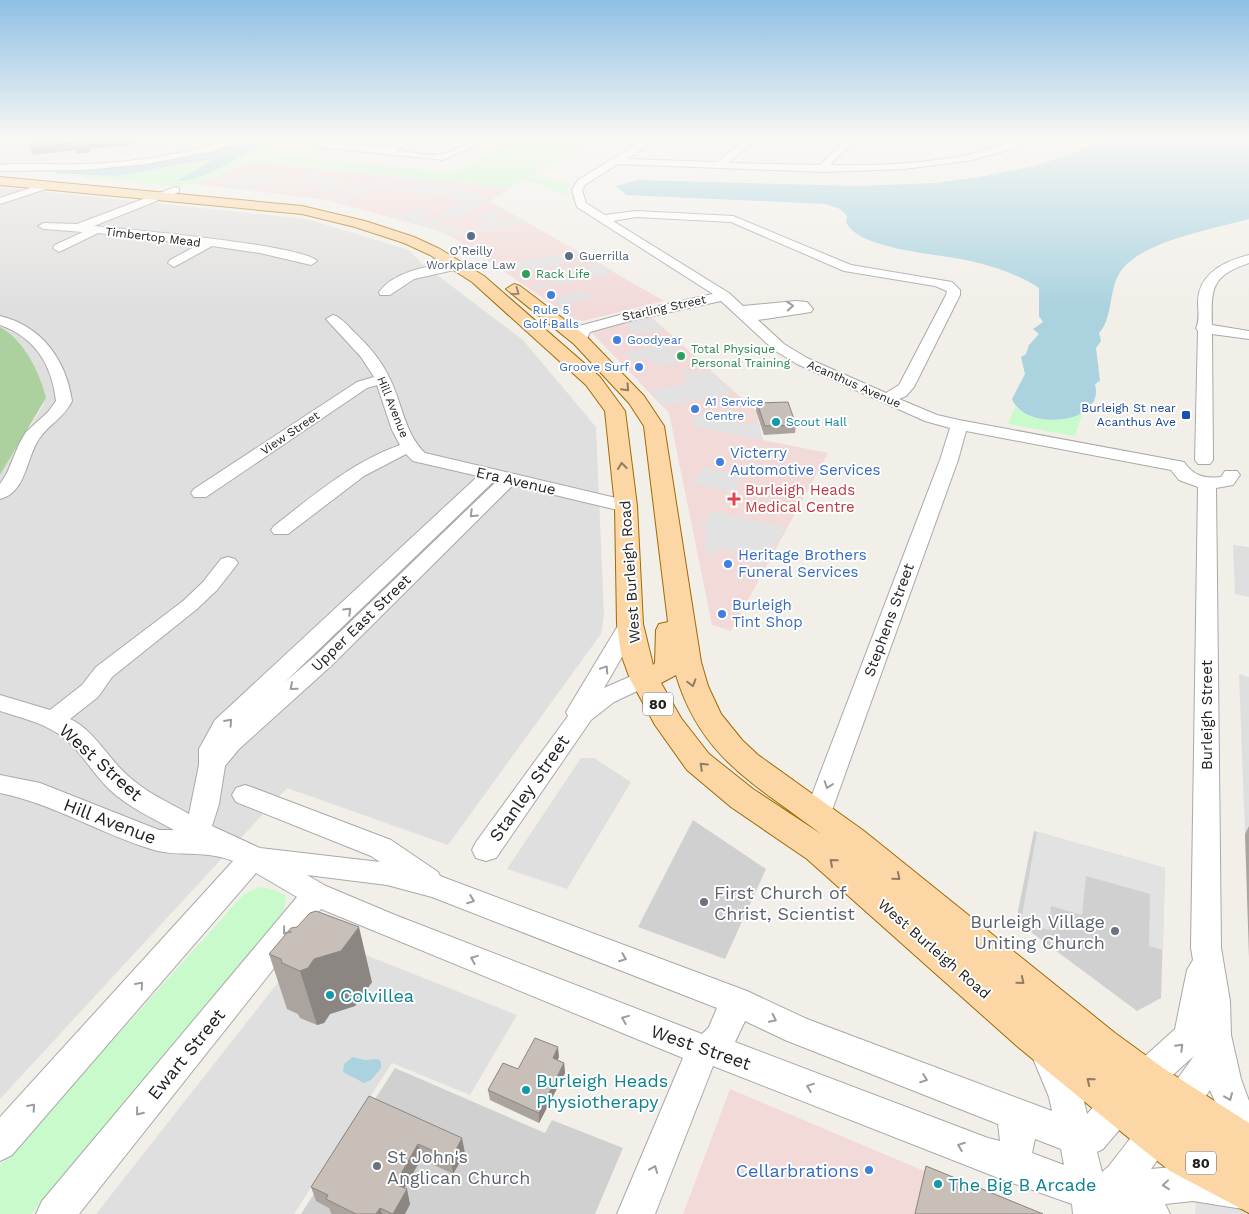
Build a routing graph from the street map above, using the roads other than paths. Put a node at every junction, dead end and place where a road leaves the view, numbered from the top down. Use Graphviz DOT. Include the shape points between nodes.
graph roads {
  1 [pos="22,194"];
  2 [pos="164,194"];
  3 [pos="181,194"];
  4 [pos="191,194"];
  5 [pos="577,194"];
  6 [pos="0,201"];
  7 [pos="602,219"];
  8 [pos="44,226"];
  9 [pos="80,227"];
  10 [pos="96,230"];
  11 [pos="423,231"];
  12 [pos="210,243"];
  13 [pos="59,248"];
  14 [pos="460,258"];
  15 [pos="311,261"];
  16 [pos="1246,262"];
  17 [pos="174,263"];
  18 [pos="385,292"];
  19 [pos="724,296"];
  20 [pos="333,319"];
  21 [pos="0,320"];
  22 [pos="555,320"];
  23 [pos="605,322"];
  24 [pos="1203,328"];
  25 [pos="1249,335"];
  26 [pos="580,340"];
  27 [pos="382,379"];
  28 [pos="886,399"];
  29 [pos="959,425"];
  30 [pos="410,447"];
  31 [pos="1206,472"];
  32 [pos="1239,477"];
  33 [pos="499,478"];
  34 [pos="200,493"];
  35 [pos="0,494"];
  36 [pos="626,506"];
  37 [pos="281,530"];
  38 [pos="672,549"];
  39 [pos="228,564"];
  40 [pos="630,624"];
  41 [pos="644,679"];
  42 [pos="0,703"];
  43 [pos="52,720"];
  44 [pos="572,726"];
  45 [pos="0,784"];
  46 [pos="0,790"];
  47 [pos="31,790"];
  48 [pos="245,795"];
  49 [pos="818,814"];
  50 [pos="197,830"];
  51 [pos="221,844"];
  52 [pos="486,850"];
  53 [pos="253,857"];
  54 [pos="436,886"];
  55 [pos="322,887"];
  56 [pos="1206,948"];
  57 [pos="736,1001"];
  58 [pos="1215,1015"];
  59 [pos="1032,1034"];
  60 [pos="703,1050"];
  61 [pos="1131,1092"];
  62 [pos="1010,1113"];
  63 [pos="1168,1118"];
  64 [pos="1249,1133"];
  65 [pos="1076,1138"];
  66 [pos="0,1143"];
  67 [pos="1249,1148"];
  68 [pos="1001,1161"];
  69 [pos="1249,1191"];
  70 [pos="1094,1200"];
  71 [pos="55,1214"];
  72 [pos="636,1214"];
  73 [pos="1151,1214"];
  1 -- 6 [label="street"];
  2 -- 9 [label="street, Timbertop Mead"];
  3 -- 14 [label="main road, West Burleigh Road / 80" via="323,214"];
  4 -- 11 [label="main road, West Burleigh Road / 80" via="308,202"];
  5 -- 7 [label="street, Acanthus Avenue" via="581,205"];
  7 -- 19 [label="street, Acanthus Avenue"];
  7 -- 28 [label="street" via="636,214 733,220 848,268 950,286 954,290 953,295 906,387"];
  8 -- 9 [label="street, Timbertop Mead"];
  9 -- 10 [label="street, Timbertop Mead"];
  10 -- 12 [label="street, Timbertop Mead"];
  10 -- 13 [label="street, Timbertop Mead"];
  12 -- 15 [label="street, Timbertop Mead" via="293,255"];
  12 -- 17 [label="street, Timbertop Mead"];
  14 -- 18 [label="street" via="390,286"];
  14 -- 22 [label="main road, West Burleigh Road / 80, one-way"];
  36 -- 14 [label="main road, West Burleigh Road / 80, one-way" via="618,425 615,411 606,397 593,381 478,279"];
  16 -- 24 [label="street, Burleigh Street" via="1218,273 1207,285"];
  19 -- 23 [label="street, Starling Street"];
  19 -- 28 [label="street, Acanthus Avenue" via="778,347"];
  20 -- 27 [label="street, Hill Avenue" via="372,359"];
  21 -- 35 [label="street" via="28,332 53,359 63,391 62,405 31,439 15,479"];
  22 -- 23 [label="street, Starling Street" via="576,325"];
  22 -- 26 [label="main road, West Burleigh Road / 80"];
  23 -- 26 [label="street, Starling Street" via="584,329"];
  24 -- 25 [label="street"];
  24 -- 31 [label="street, Burleigh Street"];
  26 -- 38 [label="main road, West Burleigh Road / 80, one-way" via="637,400 654,426"];
  27 -- 30 [label="street, Hill Avenue"];
  27 -- 34 [label="street, View Street" via="362,385"];
  28 -- 29 [label="street, Acanthus Avenue" via="931,418"];
  29 -- 31 [label="street, Acanthus Avenue" via="1178,466 1190,478"];
  29 -- 49 [label="street, Stephens Street, one-way" via="949,460"];
  30 -- 33 [label="street, Era Avenue" via="428,461"];
  30 -- 37 [label="street, Hill Avenue" via="364,466"];
  31 -- 32 [label="street" via="1222,483"];
  31 -- 56 [label="street, Burleigh Street"];
  33 -- 36 [label="street, Era Avenue"];
  33 -- 50 [label="street, Upper East Street" via="323,661 230,743 212,764 206,804"];
  36 -- 40 [label="main road, West Burleigh Road / 80"];
  38 -- 41 [label="main road" via="663,583 670,664 664,672"];
  38 -- 49 [label="main road, West Burleigh Road / 80, one-way" via="686,662 706,717 740,756"];
  39 -- 43 [label="street" via="194,601 104,672 90,691"];
  40 -- 41 [label="main road, West Burleigh Road / 80" via="635,654"];
  44 -- 40 [label="street, Stanley Street, one-way"];
  41 -- 44 [label="street, Stanley Street" via="600,700"];
  59 -- 41 [label="main road, West Burleigh Road / 80, one-way" via="819,850 742,798 698,762 670,726"];
  42 -- 43 [label="street, West Street"];
  43 -- 50 [label="street, West Street" via="72,731 110,775 132,794"];
  44 -- 52 [label="street, Stanley Street"];
  45 -- 47 [label="street, Hill Avenue"];
  46 -- 47 [label="street, Hill Avenue"];
  47 -- 51 [label="street, Hill Avenue" via="156,840"];
  48 -- 54 [label="street" via="380,848"];
  49 -- 61 [label="main road, West Burleigh Road / 80, one-way" via="1095,1042"];
  50 -- 51 [label="street, West Street"];
  51 -- 53 [label="street, West Street"];
  53 -- 55 [label="street, West Street"];
  66 -- 53 [label="street, one-way"];
  54 -- 55 [label="street, West Street" via="376,872"];
  54 -- 57 [label="street, West Street, one-way"];
  60 -- 55 [label="street, West Street, one-way"];
  55 -- 71 [label="street, Ewart Street, one-way"];
  56 -- 58 [label="street, Burleigh Street"];
  61 -- 56 [label="street, Burleigh Street, one-way" via="1183,1044 1193,1028"];
  57 -- 60 [label="street" via="717,1043"];
  57 -- 62 [label="street, West Street, one-way" via="796,1030"];
  58 -- 63 [label="street, Burleigh Street" via="1211,1055"];
  58 -- 64 [label="street, one-way" via="1224,1085"];
  61 -- 59 [label="main road, West Burleigh Road / 80, one-way"];
  59 -- 65 [label="street" via="1050,1058 1060,1079"];
  68 -- 60 [label="street, West Street, one-way" via="720,1052"];
  72 -- 60 [label="street, one-way"];
  61 -- 63 [label="main road, West Burleigh Road / 80"];
  61 -- 65 [label="street" via="1091,1137 1086,1140"];
  62 -- 65 [label="street, West Street"];
  62 -- 68 [label="street" via="1018,1131 1018,1145 1011,1157"];
  63 -- 67 [label="main road, West Burleigh Road / 80"];
  63 -- 69 [label="main road, West Burleigh Road / 80" via="1186,1155"];
  63 -- 70 [label="street, Burleigh Street" via="1121,1180"];
  65 -- 70 [label="street"];
  68 -- 70 [label="street, West Street"];
  69 -- 70 [label="street, West Street, one-way" via="1188,1183"];
  70 -- 73 [label="street, West Street"];
}
